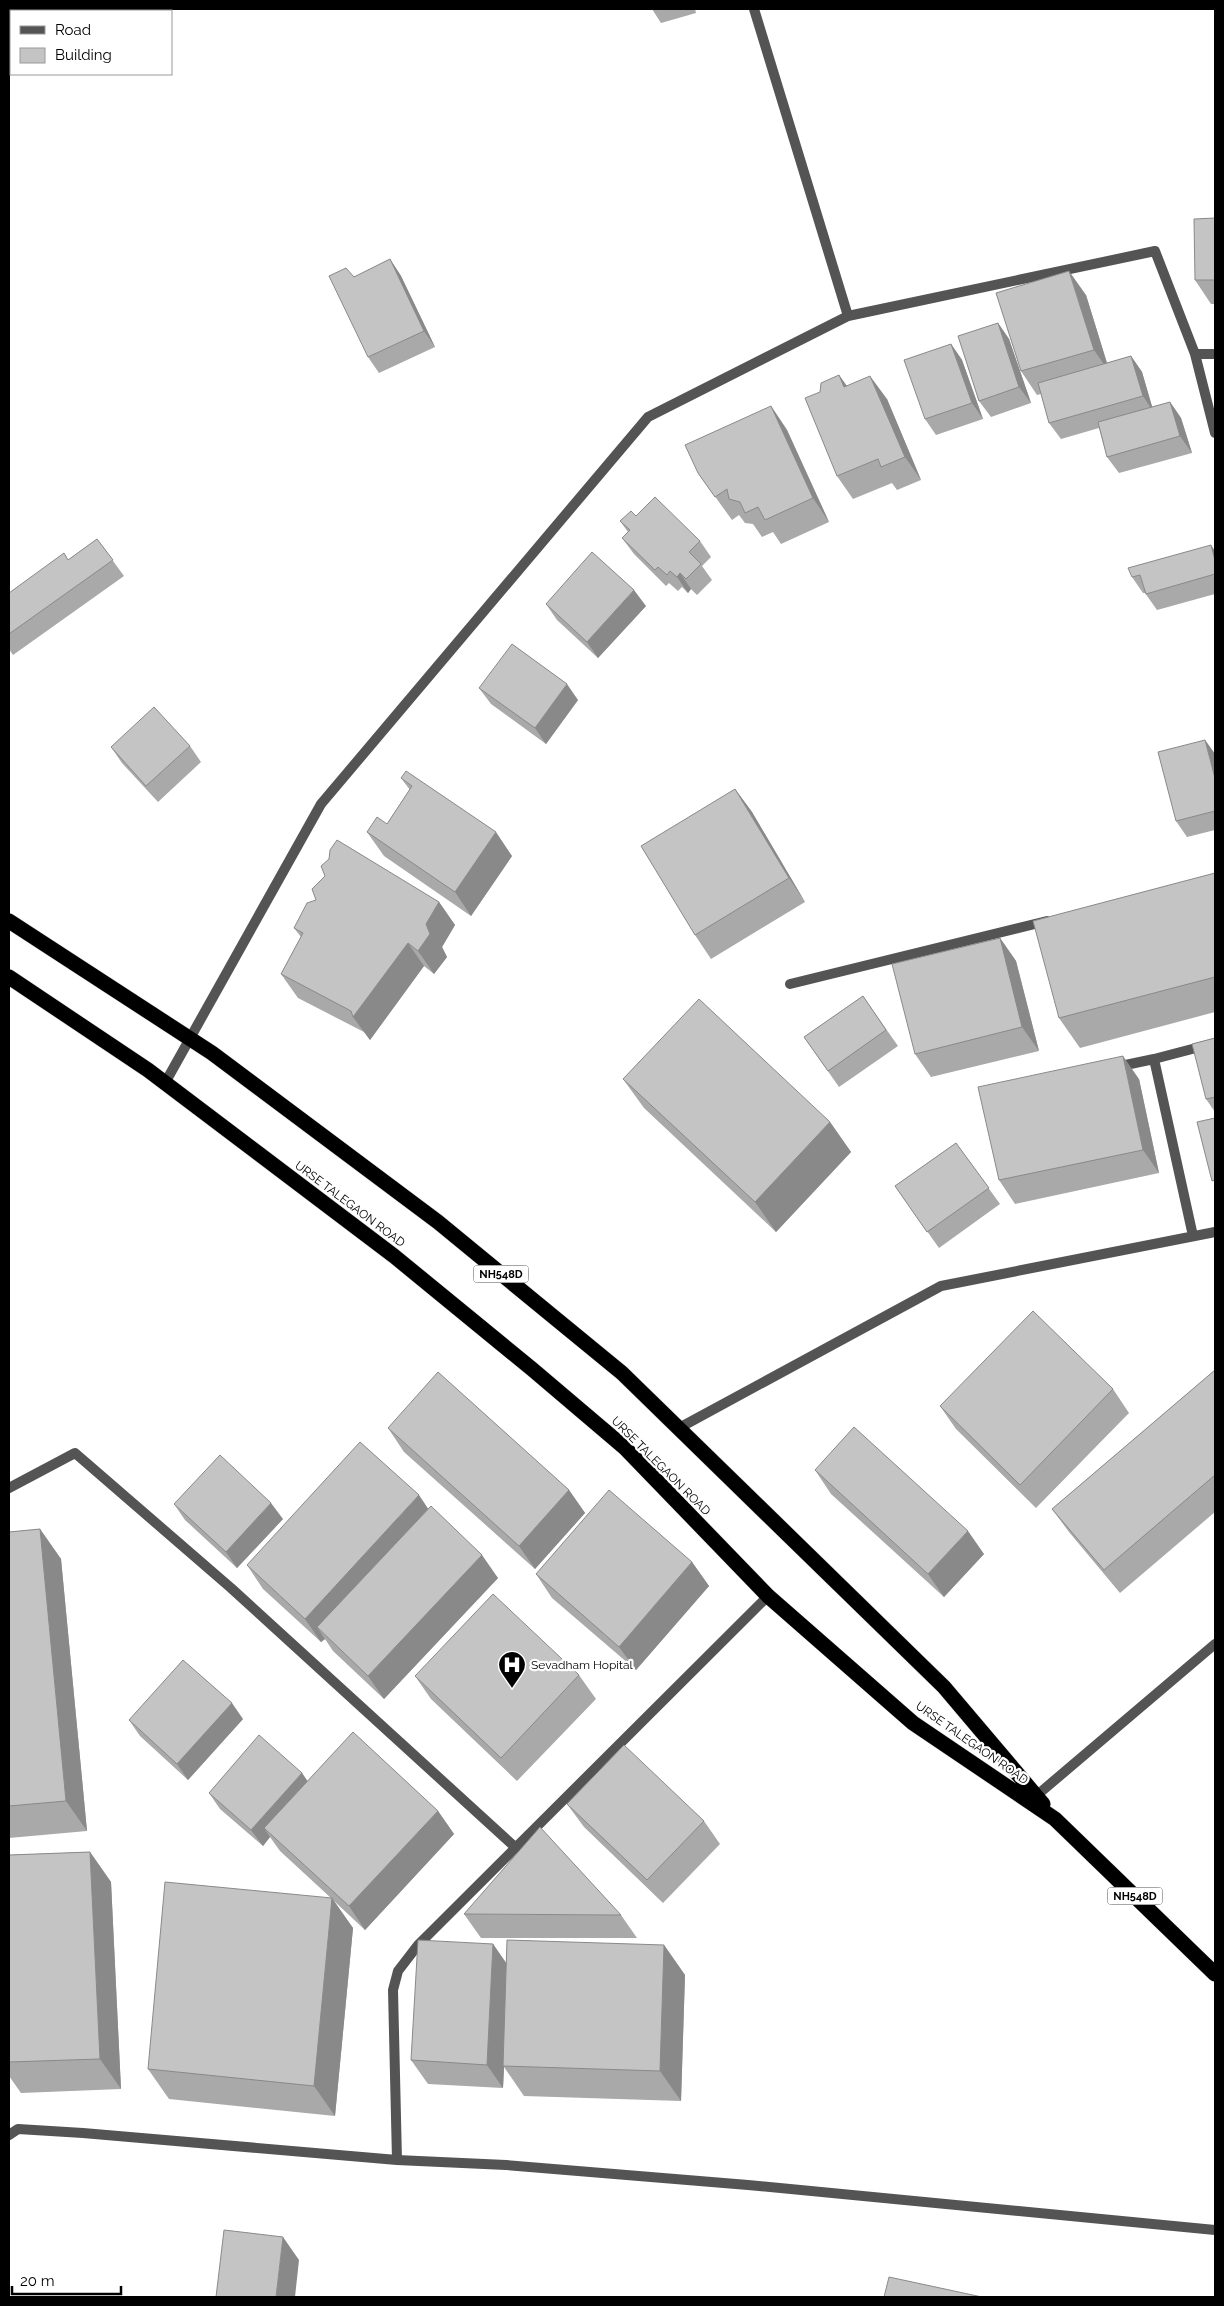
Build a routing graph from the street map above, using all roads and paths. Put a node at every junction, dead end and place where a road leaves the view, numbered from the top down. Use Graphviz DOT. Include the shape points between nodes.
graph roads {
  1 [pos="754,9"];
  2 [pos="848,316"];
  3 [pos="1195,354"];
  4 [pos="1215,354"];
  5 [pos="1215,433"];
  6 [pos="1060,917"];
  7 [pos="9,921"];
  8 [pos="9,977"];
  9 [pos="790,984"];
  10 [pos="189,1038"];
  11 [pos="1215,1043"];
  12 [pos="1154,1059"];
  13 [pos="1108,1069"];
  14 [pos="165,1083"];
  15 [pos="1215,1232"];
  16 [pos="1192,1236"];
  17 [pos="679,1428"];
  18 [pos="9,1488"];
  19 [pos="768,1596"];
  20 [pos="1215,1644"];
  21 [pos="1036,1796"];
  22 [pos="1056,1819"];
  23 [pos="516,1848"];
  24 [pos="1215,1974"];
  25 [pos="9,2135"];
  26 [pos="397,2160"];
  27 [pos="1215,2230"];
  1 -- 2 [label="street"];
  2 -- 3 [label="street" via="1155,251"];
  2 -- 10 [label="street" via="648,417 321,804"];
  3 -- 4 [label="street"];
  3 -- 5 [label="street"];
  6 -- 9 [label="street"];
  7 -- 10 [label="highway, NH548D"];
  8 -- 14 [label="highway, URSE TALEGAON ROAD / NH548D"];
  10 -- 14 [label="street"];
  10 -- 17 [label="highway, NH548D" via="438,1222 622,1373"];
  11 -- 12 [label="street"];
  12 -- 13 [label="street"];
  12 -- 16 [label="street"];
  14 -- 19 [label="highway, URSE TALEGAON ROAD / NH548D" via="394,1256 532,1368 625,1448"];
  15 -- 16 [label="street"];
  16 -- 17 [label="street" via="941,1286"];
  17 -- 21 [label="highway, NH548D" via="944,1687"];
  18 -- 23 [label="street" via="75,1453 231,1588"];
  19 -- 22 [label="highway, URSE TALEGAON ROAD / NH548D" via="913,1723"];
  19 -- 23 [label="street"];
  20 -- 21 [label="street"];
  21 -- 22 [label="highway, NH548D"];
  22 -- 24 [label="highway, URSE TALEGAON ROAD / NH548D"];
  23 -- 26 [label="street" via="418,1945 398,1971 393,1990"];
  25 -- 26 [label="street" via="18,2129 83,2133"];
  26 -- 27 [label="street" via="506,2165 738,2184"];
}
